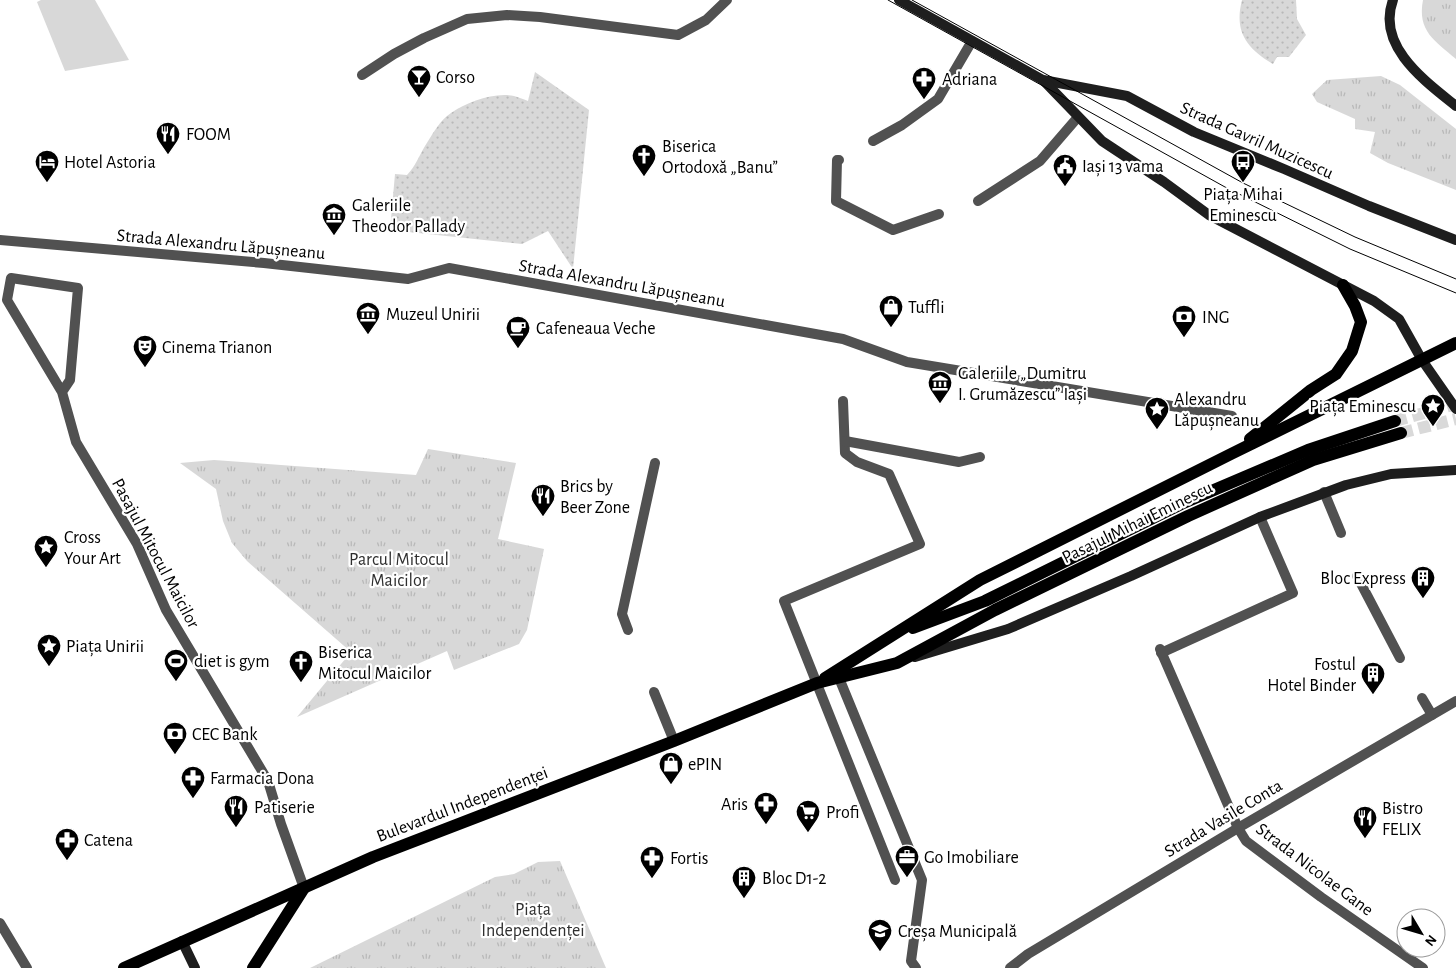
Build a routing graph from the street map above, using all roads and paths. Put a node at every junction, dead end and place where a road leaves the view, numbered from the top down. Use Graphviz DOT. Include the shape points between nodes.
graph roads {
  1 [pos="728,0"];
  2 [pos="899,0"];
  3 [pos="1393,0"];
  4 [pos="972,41"];
  5 [pos="362,75"];
  6 [pos="1043,80"];
  7 [pos="1456,106"];
  8 [pos="1078,117"];
  9 [pos="873,141"];
  10 [pos="839,160"];
  11 [pos="978,202"];
  12 [pos="939,214"];
  13 [pos="0,240"];
  14 [pos="1456,240"];
  15 [pos="1343,285"];
  16 [pos="1456,343"];
  17 [pos="1422,360"];
  18 [pos="62,392"];
  19 [pos="843,401"];
  20 [pos="1456,410"];
  21 [pos="1232,416"];
  22 [pos="1395,421"];
  23 [pos="1401,433"];
  24 [pos="844,441"];
  25 [pos="1231,454"];
  26 [pos="980,457"];
  27 [pos="655,463"];
  28 [pos="1456,470"];
  29 [pos="1324,492"];
  30 [pos="1260,517"];
  31 [pos="1341,533"];
  32 [pos="1357,576"];
  33 [pos="628,630"];
  34 [pos="887,638"];
  35 [pos="1400,658"];
  36 [pos="897,663"];
  37 [pos="839,678"];
  38 [pos="817,683"];
  39 [pos="654,692"];
  40 [pos="1422,698"];
  41 [pos="1456,701"];
  42 [pos="1432,715"];
  43 [pos="674,741"];
  44 [pos="1238,828"];
  45 [pos="895,880"];
  46 [pos="304,888"];
  47 [pos="0,923"];
  48 [pos="182,941"];
  49 [pos="27,968"];
  50 [pos="124,968"];
  51 [pos="195,968"];
  52 [pos="252,968"];
  53 [pos="916,968"];
  54 [pos="1010,968"];
  55 [pos="1423,968"];
  1 -- 5 [label="street" via="706,20 678,35 540,17 506,15 467,19 424,38"];
  2 -- 4 [label="main road, Strada Gavril Muzicescu"];
  3 -- 7 [label="main road" via="1388,12 1399,52 1418,75"];
  4 -- 6 [label="main road, Strada Gavril Muzicescu"];
  4 -- 9 [label="street" via="938,99"];
  6 -- 8 [label="main road, Strada Gavril Muzicescu"];
  6 -- 14 [label="main road, Strada Gavril Muzicescu" via="1128,96 1194,132"];
  8 -- 11 [label="street" via="1040,161"];
  8 -- 15 [label="main road, Strada Gavril Muzicescu" via="1102,141 1209,215"];
  10 -- 12 [label="street" via="836,201 893,230"];
  13 -- 21 [label="street, Strada Alexandru Lăpușneanu" via="264,263 408,280 449,268 843,339 907,362"];
  15 -- 17 [label="main road, Strada Gavril Muzicescu" via="1399,319"];
  15 -- 25 [label="main road" via="1361,322 1352,351 1336,374"];
  16 -- 17 [label="main road"];
  17 -- 20 [label="main road, Strada Gavril Muzicescu"];
  17 -- 25 [label="main road"];
  18 -- 18 [label="street, Pasajul Mitocul Maicilor" via="70,380 78,288 11,278 7,300"];
  18 -- 46 [label="street, Pasajul Mitocul Maicilor" via="76,442 137,544 166,610 268,781"];
  19 -- 24 [label="street"];
  22 -- 34 [label="main road, Pasajul Mihai Eminescu" via="1308,450 1181,504 985,601"];
  23 -- 36 [label="main road, Pasajul Mihai Eminescu" via="1313,460 1188,516 995,610"];
  24 -- 26 [label="street" via="959,462"];
  24 -- 38 [label="street" via="845,453 857,462 889,474 920,544 784,602"];
  25 -- 34 [label="main road" via="980,580"];
  27 -- 33 [label="street" via="622,614"];
  28 -- 29 [label="main road" via="1391,474"];
  29 -- 30 [label="main road"];
  29 -- 31 [label="street"];
  30 -- 36 [label="main road" via="1008,629"];
  30 -- 44 [label="street, Strada Nicolae Gane" via="1293,593 1160,651"];
  32 -- 35 [label="street"];
  34 -- 38 [label="main road, Bulevardul Independenței"];
  36 -- 37 [label="main road, Bulevardul Independenței"];
  37 -- 38 [label="main road, Bulevardul Independenței"];
  37 -- 53 [label="street" via="922,880 911,961"];
  38 -- 43 [label="main road, Bulevardul Independenței"];
  38 -- 45 [label="street"];
  39 -- 43 [label="street"];
  40 -- 42 [label="street"];
  41 -- 42 [label="street, Strada Vasile Conta"];
  42 -- 44 [label="street, Strada Vasile Conta"];
  43 -- 46 [label="main road, Bulevardul Independenței" via="373,857"];
  44 -- 54 [label="street, Strada Vasile Conta" via="1028,954"];
  44 -- 55 [label="street, Strada Nicolae Gane" via="1246,841"];
  46 -- 48 [label="main road, Bulevardul Independenței"];
  46 -- 52 [label="main road"];
  47 -- 49 [label="street"];
  48 -- 50 [label="main road, Bulevardul Independenței"];
  48 -- 51 [label="main road"];
}
